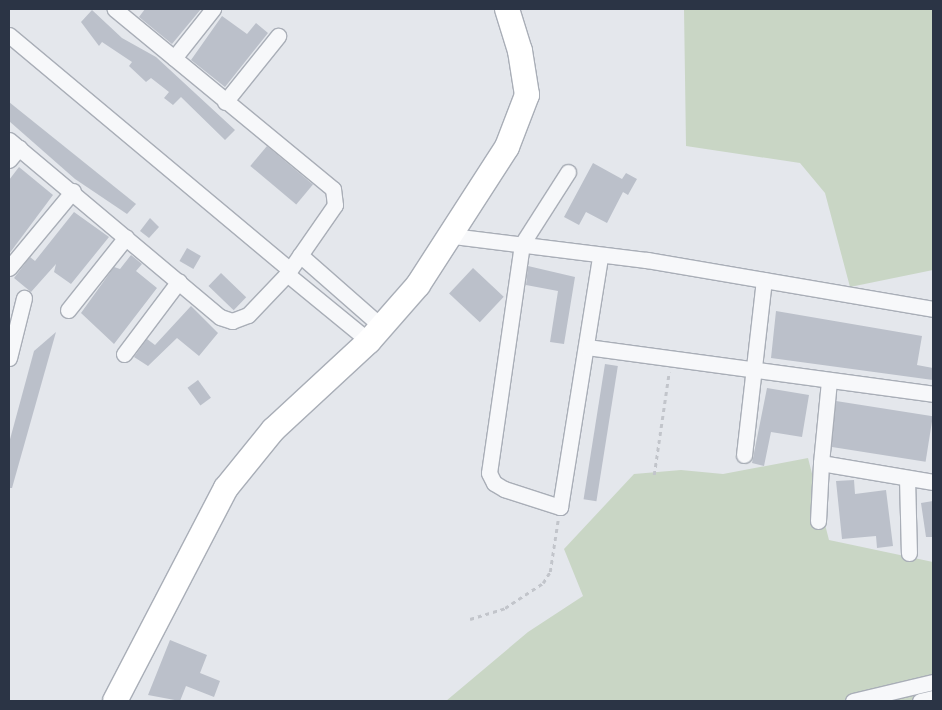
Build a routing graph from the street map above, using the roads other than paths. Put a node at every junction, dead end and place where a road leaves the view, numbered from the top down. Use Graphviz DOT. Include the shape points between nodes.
graph roads {
  1 [pos="213,9"];
  2 [pos="506,9"];
  3 [pos="121,11"];
  4 [pos="9,34"];
  5 [pos="278,36"];
  6 [pos="174,58"];
  7 [pos="225,102"];
  8 [pos="14,144"];
  9 [pos="9,160"];
  10 [pos="568,172"];
  11 [pos="73,191"];
  12 [pos="453,236"];
  13 [pos="126,237"];
  14 [pos="522,244"];
  15 [pos="300,255"];
  16 [pos="600,256"];
  17 [pos="9,268"];
  18 [pos="288,272"];
  19 [pos="764,280"];
  20 [pos="179,281"];
  21 [pos="24,298"];
  22 [pos="933,309"];
  23 [pos="68,310"];
  24 [pos="375,334"];
  25 [pos="586,347"];
  26 [pos="124,354"];
  27 [pos="9,358"];
  28 [pos="753,369"];
  29 [pos="830,381"];
  30 [pos="933,394"];
  31 [pos="744,455"];
  32 [pos="821,463"];
  33 [pos="907,478"];
  34 [pos="933,482"];
  35 [pos="818,521"];
  36 [pos="908,553"];
  37 [pos="933,682"];
  38 [pos="933,698"];
  39 [pos="115,701"];
  40 [pos="853,701"];
  41 [pos="920,701"];
  1 -- 6 [label="street"];
  2 -- 12 [label="main road" via="520,51 527,95 507,147"];
  3 -- 6 [label="street"];
  4 -- 18 [label="street"];
  5 -- 7 [label="street"];
  6 -- 7 [label="street"];
  7 -- 15 [label="street" via="337,196"];
  8 -- 9 [label="street"];
  8 -- 11 [label="street"];
  10 -- 14 [label="street"];
  11 -- 13 [label="street"];
  11 -- 17 [label="street"];
  12 -- 14 [label="street"];
  12 -- 24 [label="main road"];
  13 -- 20 [label="street"];
  13 -- 23 [label="street"];
  14 -- 16 [label="street"];
  14 -- 25 [label="street" via="489,473 494,483 560,507"];
  15 -- 18 [label="street"];
  15 -- 24 [label="street"];
  16 -- 19 [label="street"];
  16 -- 25 [label="street"];
  18 -- 20 [label="street" via="248,315 232,321 220,317"];
  18 -- 24 [label="street"];
  19 -- 22 [label="street"];
  19 -- 28 [label="street"];
  20 -- 26 [label="street"];
  21 -- 27 [label="street"];
  24 -- 39 [label="main road" via="286,416 226,488"];
  25 -- 28 [label="street"];
  28 -- 29 [label="street"];
  28 -- 31 [label="street"];
  29 -- 30 [label="street"];
  29 -- 32 [label="street"];
  32 -- 33 [label="street"];
  32 -- 35 [label="street"];
  33 -- 34 [label="street"];
  33 -- 36 [label="street"];
  37 -- 40 [label="street"];
  38 -- 41 [label="street"];
}
